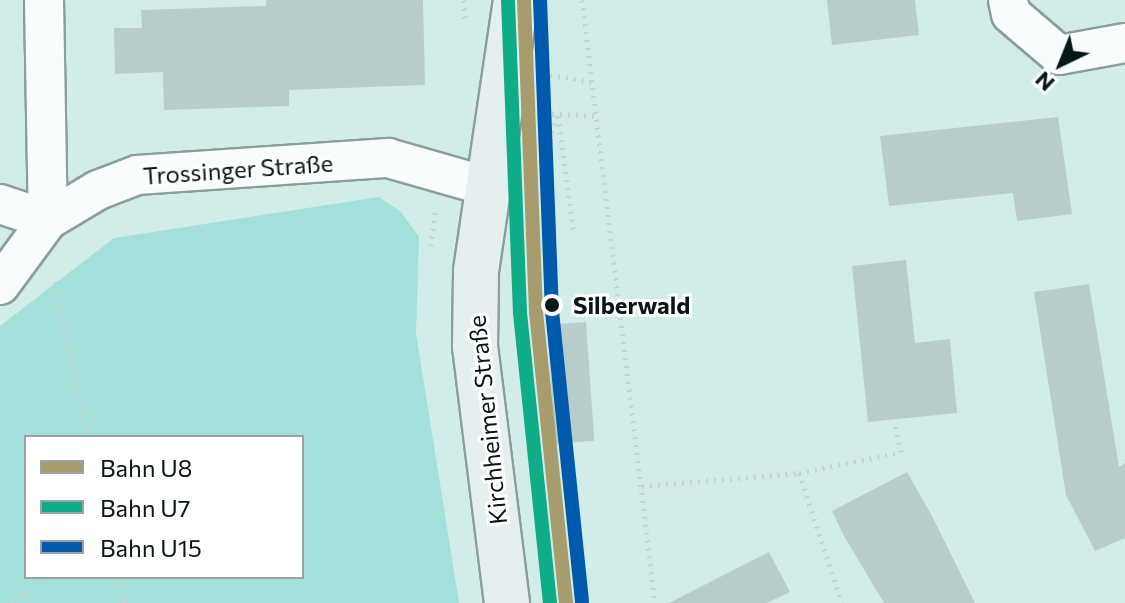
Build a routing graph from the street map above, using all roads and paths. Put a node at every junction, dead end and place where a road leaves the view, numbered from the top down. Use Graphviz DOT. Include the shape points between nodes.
graph roads {
  1 [pos="44,0"];
  2 [pos="516,0"];
  3 [pos="582,0"];
  4 [pos="1008,0"];
  5 [pos="1125,43"];
  6 [pos="501,107"];
  7 [pos="557,115"];
  8 [pos="599,116"];
  9 [pos="486,186"];
  10 [pos="0,204"];
  11 [pos="48,220"];
  12 [pos="574,234"];
  13 [pos="555,235"];
  14 [pos="0,285"];
  15 [pos="895,425"];
  16 [pos="88,435"];
  17 [pos="799,473"];
  18 [pos="642,486"];
  19 [pos="41,579"];
  20 [pos="119,579"];
  21 [pos="11,603"];
  22 [pos="125,603"];
  23 [pos="507,603"];
  24 [pos="655,603"];
  25 [pos="842,603"];
  1 -- 11 [label="street"];
  2 -- 6 [label="main road, Kirchheimer Straße"];
  3 -- 8 [label="path"];
  4 -- 5 [label="street" via="1011,14 1059,55"];
  6 -- 7 [label="path"];
  6 -- 9 [label="main road, Kirchheimer Straße"];
  7 -- 8 [label="path"];
  7 -- 12 [label="path"];
  7 -- 13 [label="path" via="548,148"];
  8 -- 18 [label="path"];
  9 -- 11 [label="street, Trossinger Straße" via="388,158 137,175 98,190"];
  9 -- 23 [label="main road, Kirchheimer Straße" via="476,271 475,346"];
  10 -- 11 [label="street"];
  11 -- 14 [label="street"];
  11 -- 16 [label="path" via="62,325"];
  15 -- 17 [label="path" via="901,452"];
  17 -- 18 [label="path"];
  17 -- 25 [label="path"];
  18 -- 24 [label="path"];
  19 -- 21 [label="path"];
  20 -- 22 [label="path"];
}
